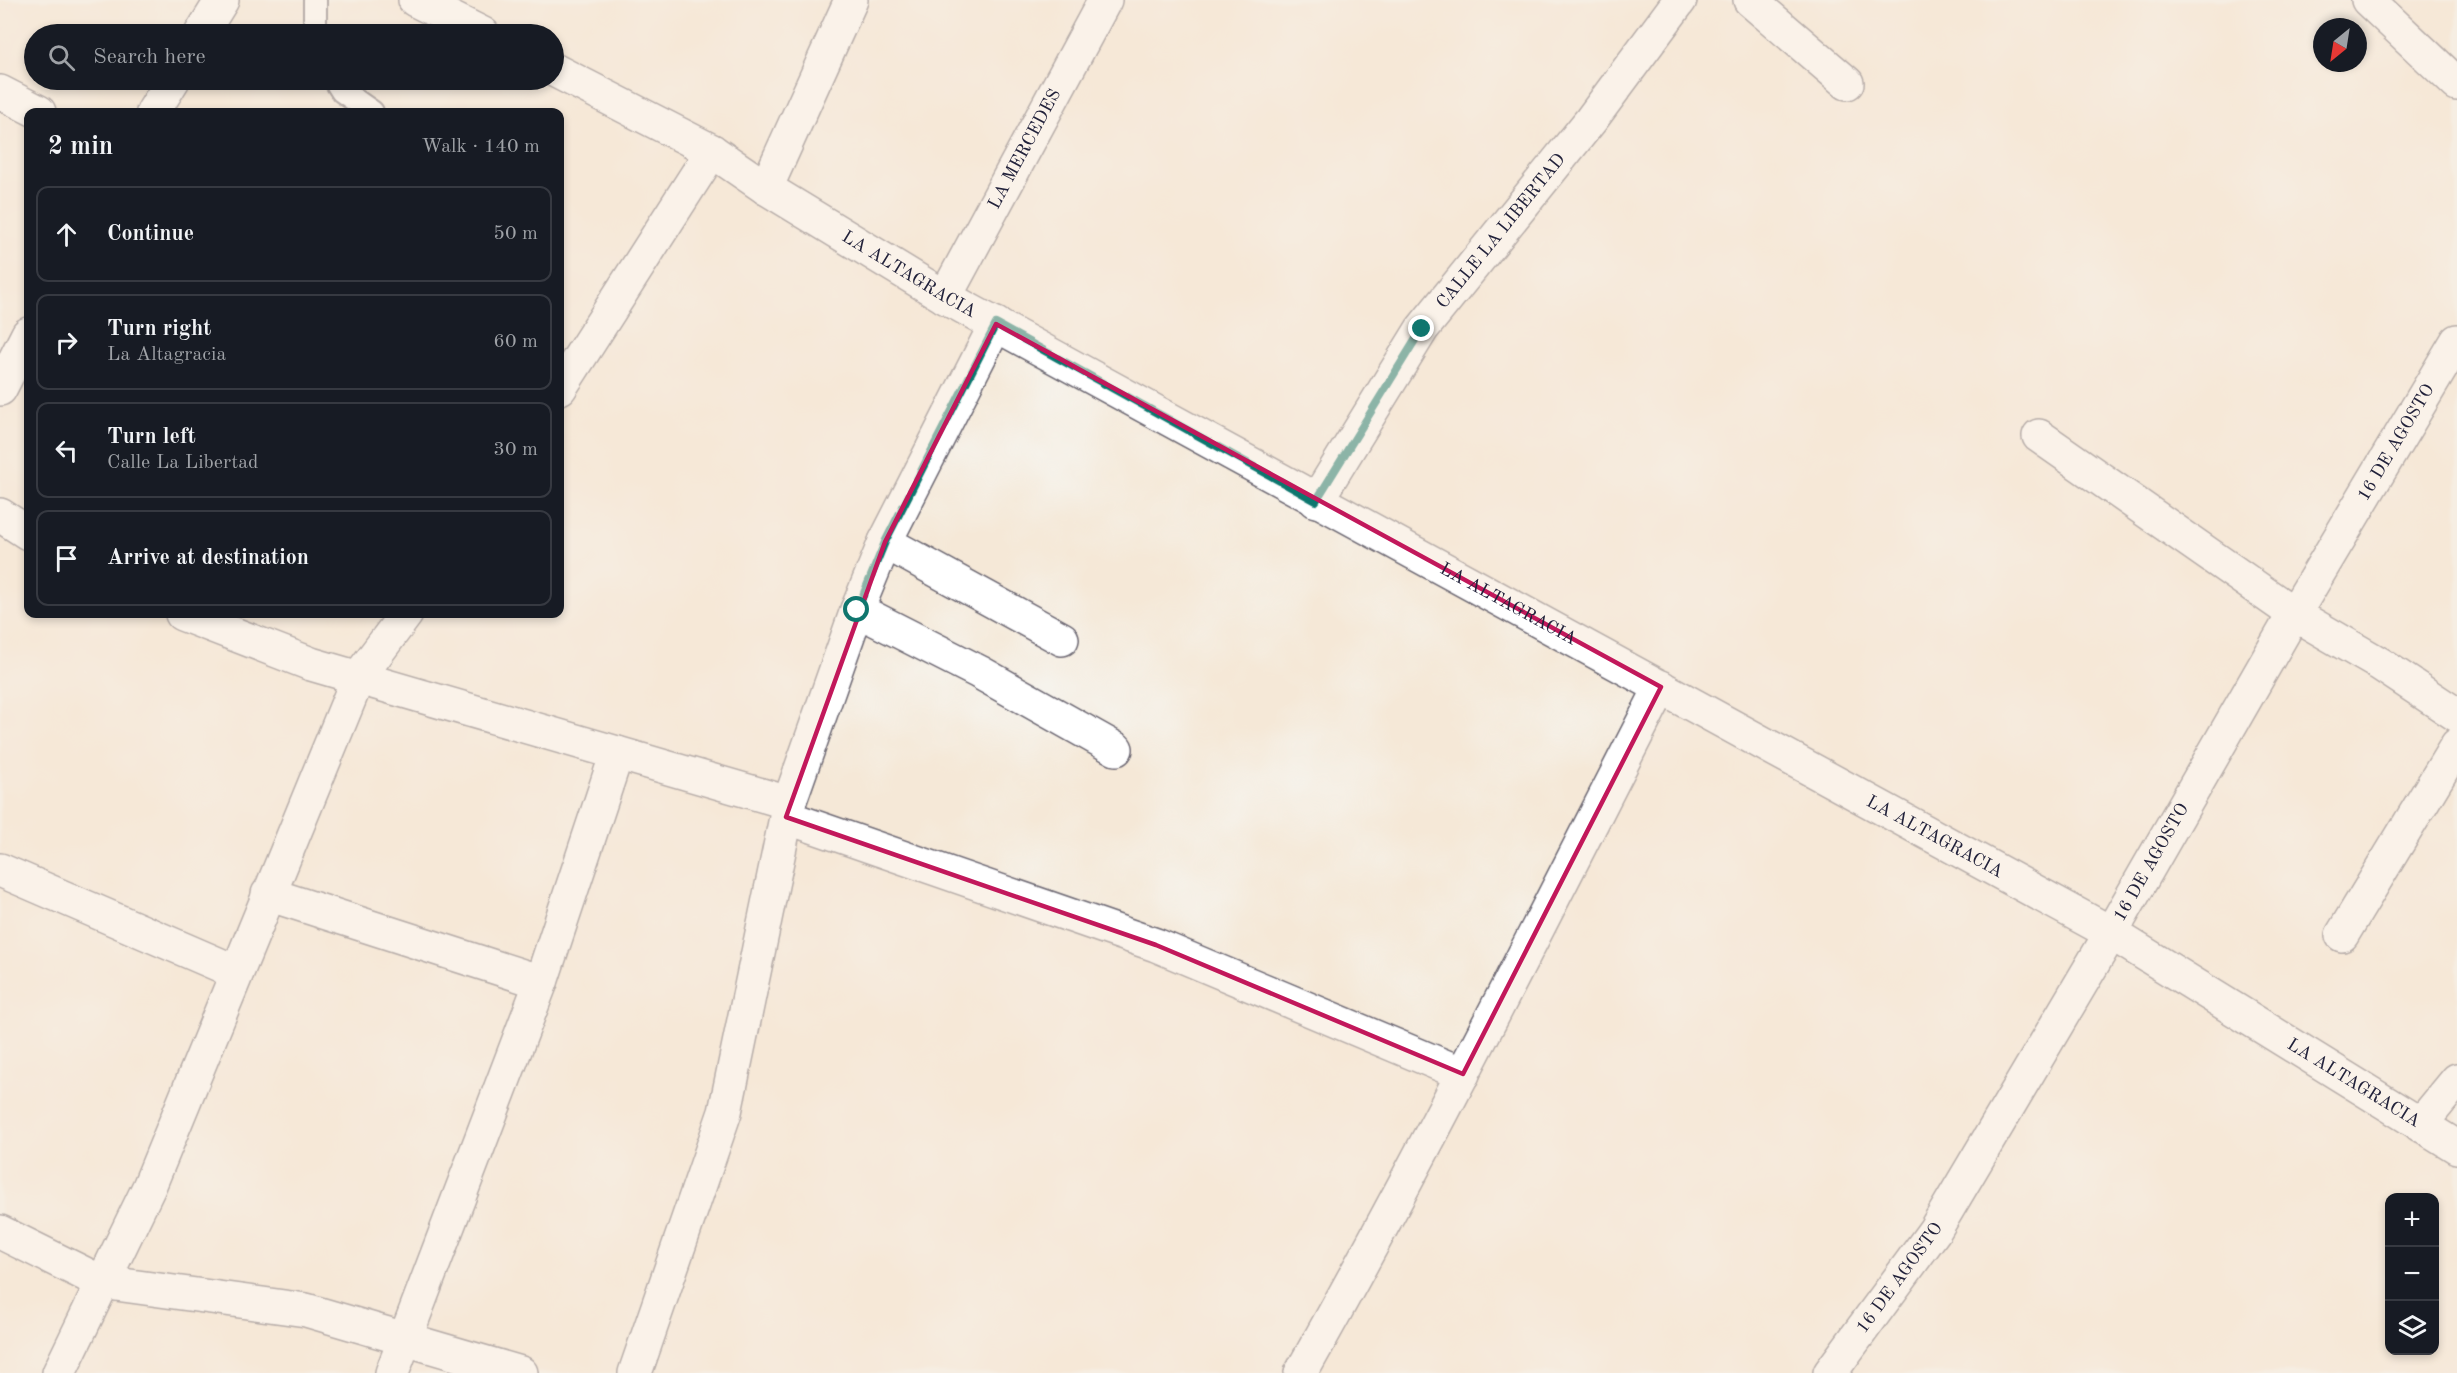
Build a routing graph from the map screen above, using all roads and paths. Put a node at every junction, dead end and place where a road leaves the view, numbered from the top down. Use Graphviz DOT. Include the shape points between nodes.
graph roads {
  1 [pos="222,0"];
  2 [pos="315,0"];
  3 [pos="415,0"];
  4 [pos="851,0"];
  5 [pos="1105,0"];
  6 [pos="1680,0"];
  7 [pos="1750,0"];
  8 [pos="2368,0"];
  9 [pos="207,24"];
  10 [pos="315,24"];
  11 [pos="463,24"];
  12 [pos="564,75"];
  13 [pos="1847,83"];
  14 [pos="2457,84"];
  15 [pos="167,90"];
  16 [pos="341,90"];
  17 [pos="0,92"];
  18 [pos="31,108"];
  19 [pos="156,108"];
  20 [pos="366,108"];
  21 [pos="712,151"];
  22 [pos="766,188"];
  23 [pos="945,297"];
  24 [pos="996,324"];
  25 [pos="24,341"];
  26 [pos="2457,341"];
  27 [pos="2,378"];
  28 [pos="564,382"];
  29 [pos="2039,436"];
  30 [pos="1316,501"];
  31 [pos="0,515"];
  32 [pos="24,530"];
  33 [pos="885,542"];
  34 [pos="857,610"];
  35 [pos="2294,614"];
  36 [pos="192,618"];
  37 [pos="403,618"];
  38 [pos="1062,639"];
  39 [pos="358,678"];
  40 [pos="1661,687"];
  41 [pos="2457,715"];
  42 [pos="2457,745"];
  43 [pos="1116,749"];
  44 [pos="617,753"];
  45 [pos="787,810"];
  46 [pos="0,870"];
  47 [pos="268,894"];
  48 [pos="2111,933"];
  49 [pos="2342,935"];
  50 [pos="236,972"];
  51 [pos="541,982"];
  52 [pos="1463,1074"];
  53 [pos="2457,1080"];
  54 [pos="2420,1125"];
  55 [pos="2457,1147"];
  56 [pos="0,1232"];
  57 [pos="101,1282"];
  58 [pos="406,1338"];
  59 [pos="59,1373"];
  60 [pos="392,1373"];
  61 [pos="521,1373"];
  62 [pos="635,1373"];
  63 [pos="1301,1373"];
  64 [pos="1830,1373"];
  1 -- 9 [label="street"];
  2 -- 10 [label="lane"];
  3 -- 11 [label="street"];
  4 -- 22 [label="street"];
  5 -- 23 [label="street, LA MERCEDES"];
  6 -- 30 [label="street, CALLE LA LIBERTAD" via="1591,120 1422,329"];
  7 -- 13 [label="street"];
  8 -- 14 [label="street"];
  12 -- 21 [label="street, LA ALTAGRACIA"];
  15 -- 19 [label="street"];
  16 -- 20 [label="lane"];
  17 -- 18 [label="street"];
  21 -- 22 [label="street, LA ALTAGRACIA"];
  21 -- 28 [label="street"];
  22 -- 23 [label="street, LA ALTAGRACIA"];
  23 -- 24 [label="street, LA ALTAGRACIA"];
  24 -- 30 [label="street, LA ALTAGRACIA"];
  24 -- 33 [label="street"];
  25 -- 27 [label="street"];
  26 -- 35 [label="street, 16 DE AGOSTO"];
  29 -- 35 [label="street"];
  30 -- 40 [label="street, LA ALTAGRACIA"];
  31 -- 32 [label="street"];
  33 -- 34 [label="street"];
  33 -- 38 [label="street"];
  34 -- 43 [label="street" via="979,672"];
  34 -- 45 [label="street"];
  35 -- 41 [label="street"];
  35 -- 48 [label="street, 16 DE AGOSTO"];
  36 -- 39 [label="street"];
  37 -- 39 [label="street"];
  39 -- 44 [label="street"];
  39 -- 47 [label="street"];
  40 -- 48 [label="street, LA ALTAGRACIA"];
  40 -- 52 [label="street"];
  42 -- 49 [label="street"];
  44 -- 45 [label="street"];
  44 -- 51 [label="street"];
  45 -- 52 [label="street" via="1156,945"];
  45 -- 62 [label="street" via="725,1112"];
  46 -- 50 [label="street"];
  47 -- 50 [label="street"];
  47 -- 51 [label="street"];
  48 -- 54 [label="street, LA ALTAGRACIA"];
  48 -- 64 [label="street, 16 DE AGOSTO" via="1935,1230"];
  50 -- 57 [label="street" via="149,1187"];
  51 -- 58 [label="street"];
  52 -- 63 [label="street"];
  53 -- 54 [label="street"];
  54 -- 55 [label="street, LA ALTAGRACIA"];
  56 -- 57 [label="street"];
  57 -- 58 [label="street" via="306,1310"];
  57 -- 59 [label="street"];
  58 -- 60 [label="street"];
  58 -- 61 [label="street"];
}
